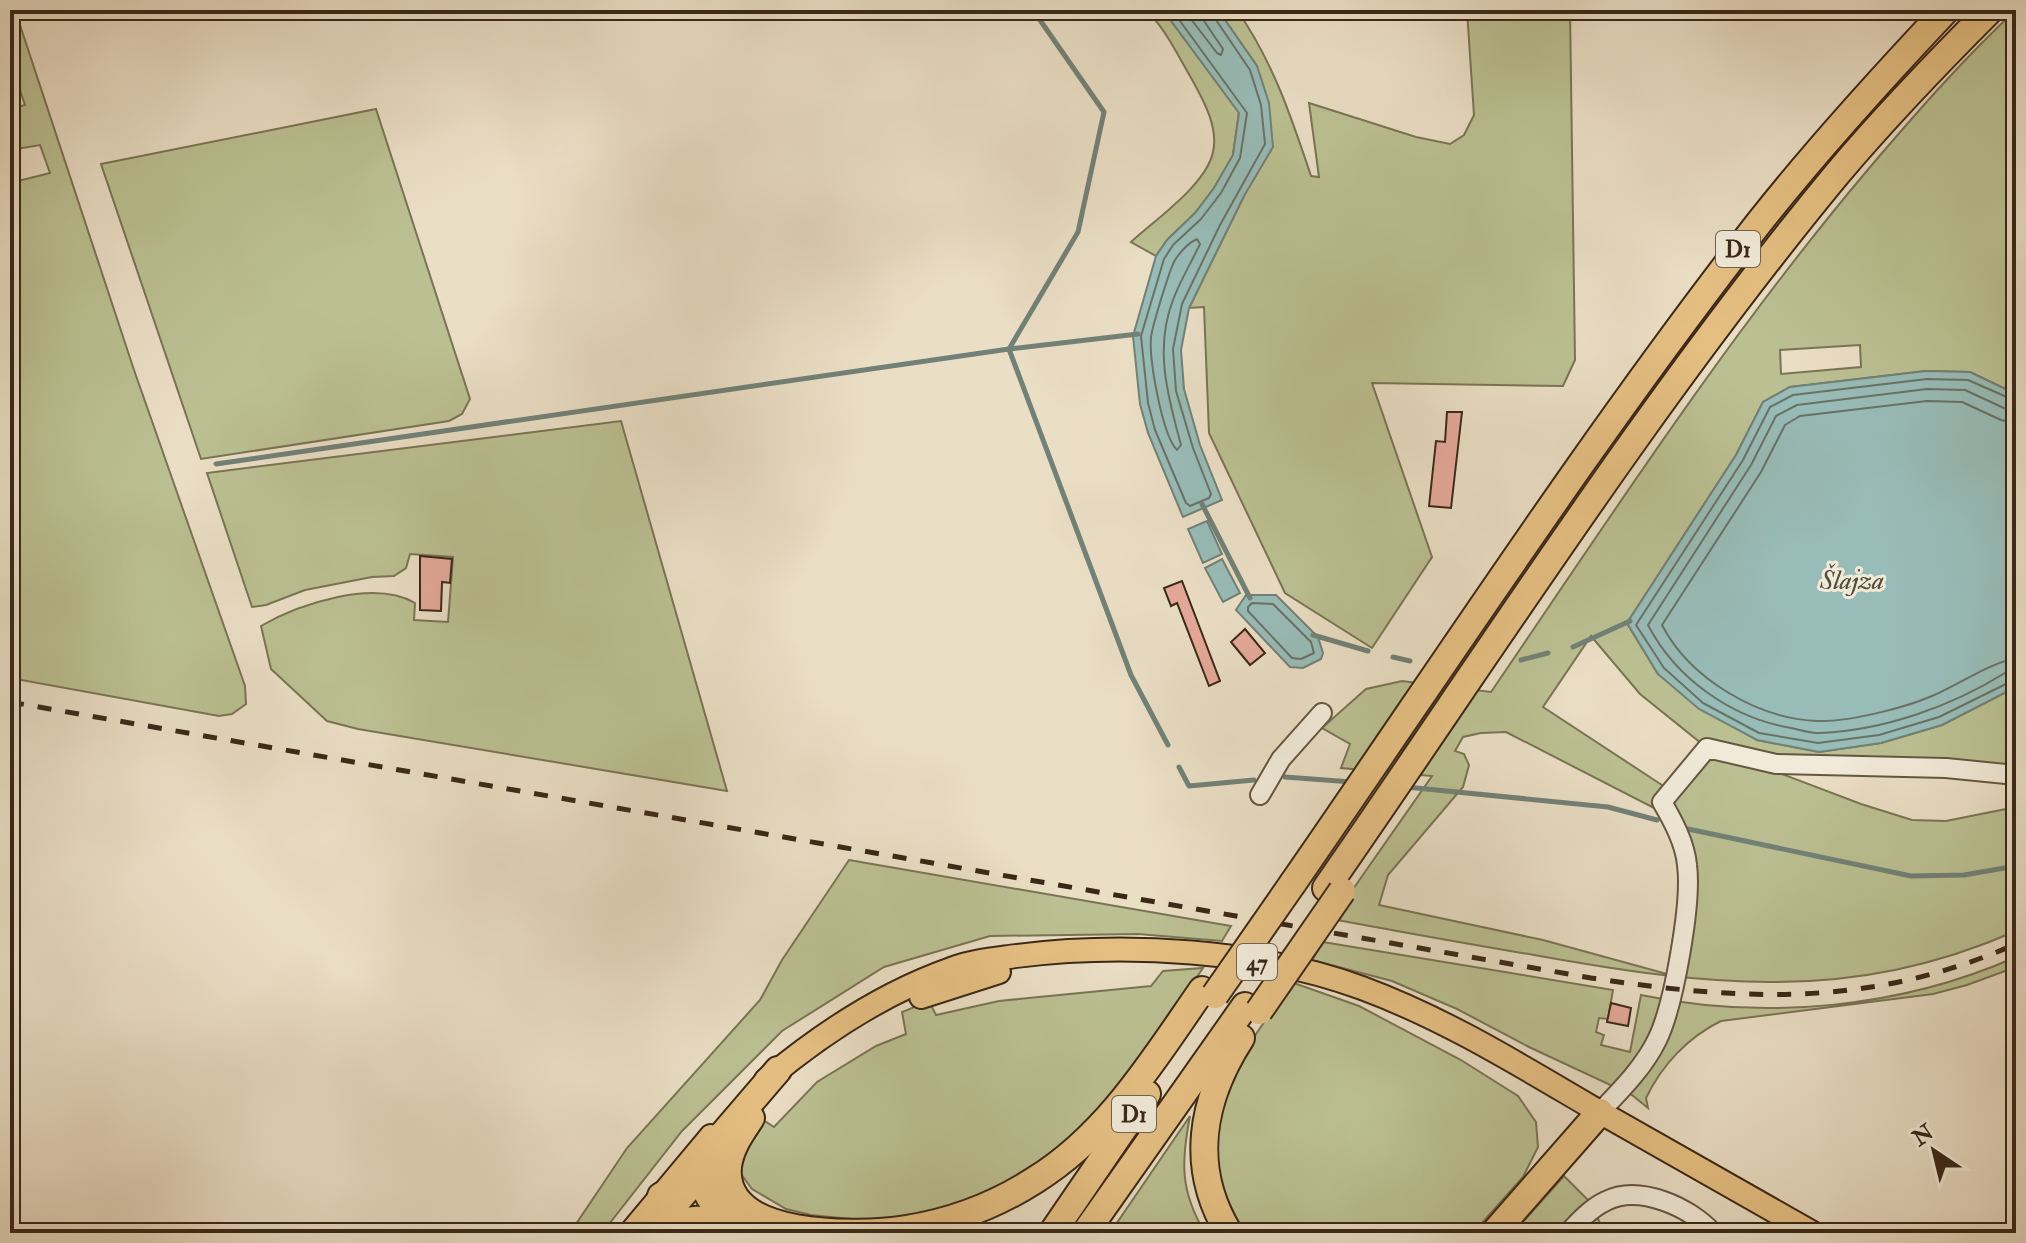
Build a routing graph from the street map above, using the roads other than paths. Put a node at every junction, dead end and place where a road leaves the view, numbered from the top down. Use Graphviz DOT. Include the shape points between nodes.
graph roads {
  1 [pos="1946,10"];
  2 [pos="1990,10"];
  3 [pos="1322,713"];
  4 [pos="2016,775"];
  5 [pos="1260,795"];
  6 [pos="1122,951"];
  7 [pos="1209,993"];
  8 [pos="1252,1008"];
  9 [pos="778,1070"];
  10 [pos="1600,1112"];
  11 [pos="751,1118"];
  12 [pos="701,1180"];
  13 [pos="661,1196"];
  14 [pos="742,1225"];
  15 [pos="630,1233"];
  16 [pos="655,1233"];
  17 [pos="1052,1233"];
  18 [pos="1085,1233"];
  19 [pos="1229,1233"];
  20 [pos="1494,1233"];
  21 [pos="1568,1233"];
  22 [pos="1713,1233"];
  23 [pos="1813,1233"];
  1 -- 7 [label="highway, D1, bridge" via="1760,222 1422,683"];
  2 -- 8 [label="highway, D1" via="1839,172 1738,299 1579,521 1472,690"];
  3 -- 5 [label="street" via="1281,759"];
  4 -- 10 [label="street" via="1776,764 1707,748 1662,802 1687,863 1683,927 1663,1026 1637,1072"];
  6 -- 9 [label="main road, 47" via="1039,953 953,968 873,1006"];
  6 -- 10 [label="main road, 47" via="1225,957 1361,988 1462,1032"];
  6 -- 11 [label="main road" via="981,976 882,1014 828,1047"];
  7 -- 14 [label="highway" via="1106,1119 1061,1161 1006,1196 940,1221 874,1232 843,1233 765,1220"];
  7 -- 17 [label="highway, D1"];
  8 -- 18 [label="highway, D1"];
  8 -- 19 [label="highway" via="1220,1077 1203,1143 1212,1197"];
  9 -- 12 [label="highway" via="704,1158"];
  9 -- 13 [label="main road, 47" via="727,1117"];
  10 -- 20 [label="highway"];
  10 -- 23 [label="main road, 47"];
  11 -- 12 [label="main road"];
  11 -- 14 [label="highway" via="736,1140 727,1170"];
  12 -- 13 [label="highway"];
  12 -- 14 [label="highway" via="728,1195"];
  12 -- 16 [label="main road"];
  13 -- 15 [label="main road, 47"];
  14 -- 16 [label="highway" via="693,1219"];
  21 -- 22 [label="street" via="1596,1206 1633,1195 1673,1205"];
}
